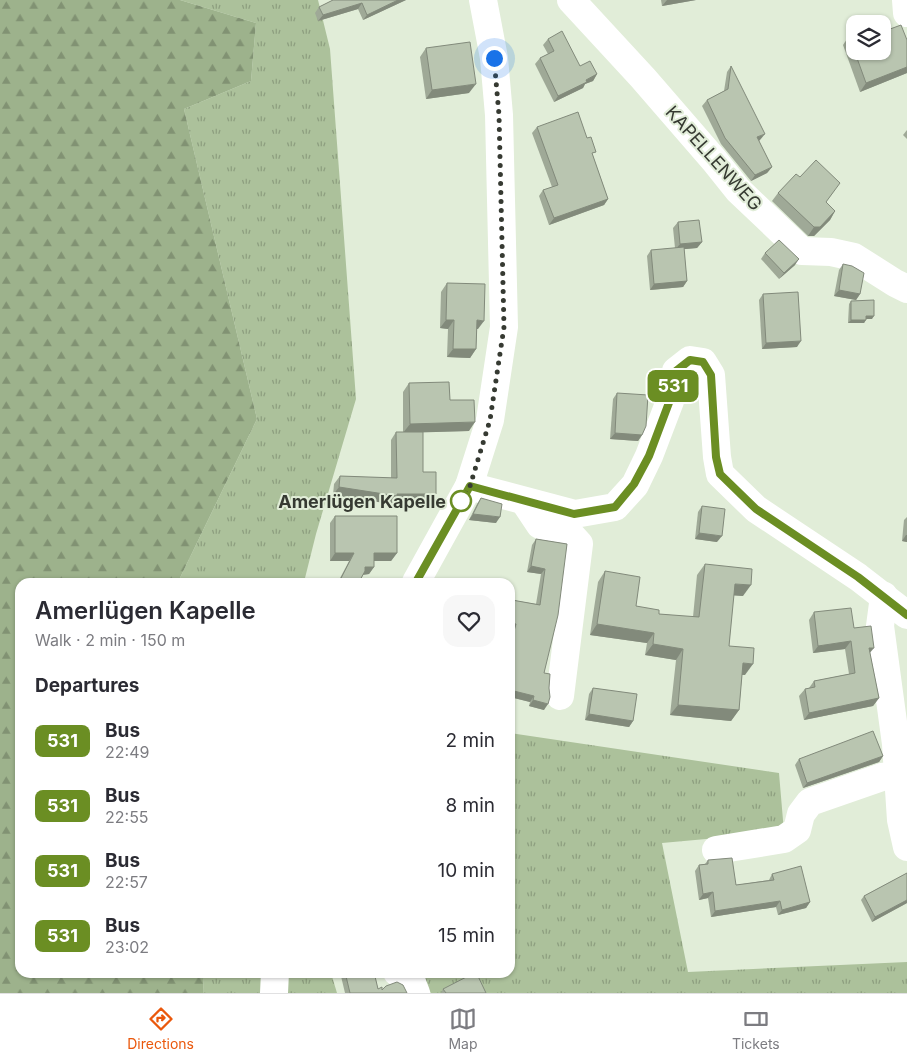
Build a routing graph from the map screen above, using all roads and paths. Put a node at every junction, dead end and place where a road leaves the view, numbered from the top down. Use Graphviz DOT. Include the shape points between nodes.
graph roads {
  1 [pos="483,0"];
  2 [pos="572,0"];
  3 [pos="906,0"];
  4 [pos="907,13"];
  5 [pos="907,289"];
  6 [pos="470,486"];
  7 [pos="524,501"];
  8 [pos="418,578"];
  9 [pos="884,596"];
  10 [pos="907,615"];
  11 [pos="560,696"];
  12 [pos="898,775"];
  13 [pos="907,847"];
  14 [pos="716,850"];
  15 [pos="275,978"];
  16 [pos="408,978"];
  17 [pos="274,993"];
  18 [pos="416,993"];
  1 -- 6 [label="street" via="494,58 499,115 504,327 490,420"];
  2 -- 5 [label="street, KAPELLENWEG" via="738,190 802,251 854,257"];
  3 -- 4 [label="street"];
  6 -- 7 [label="street"];
  6 -- 8 [label="street"];
  7 -- 9 [label="street" via="574,514 615,507 634,484 649,456 670,400 676,371 690,360 703,362 711,375 720,474 756,509"];
  7 -- 11 [label="street" via="540,525 569,533 580,544"];
  9 -- 10 [label="street"];
  9 -- 12 [label="street" via="880,626"];
  12 -- 13 [label="street" via="901,820"];
  12 -- 14 [label="street" via="882,777 810,802 801,814 797,830 784,839"];
  15 -- 17 [label="street"];
  16 -- 18 [label="street"];
}
